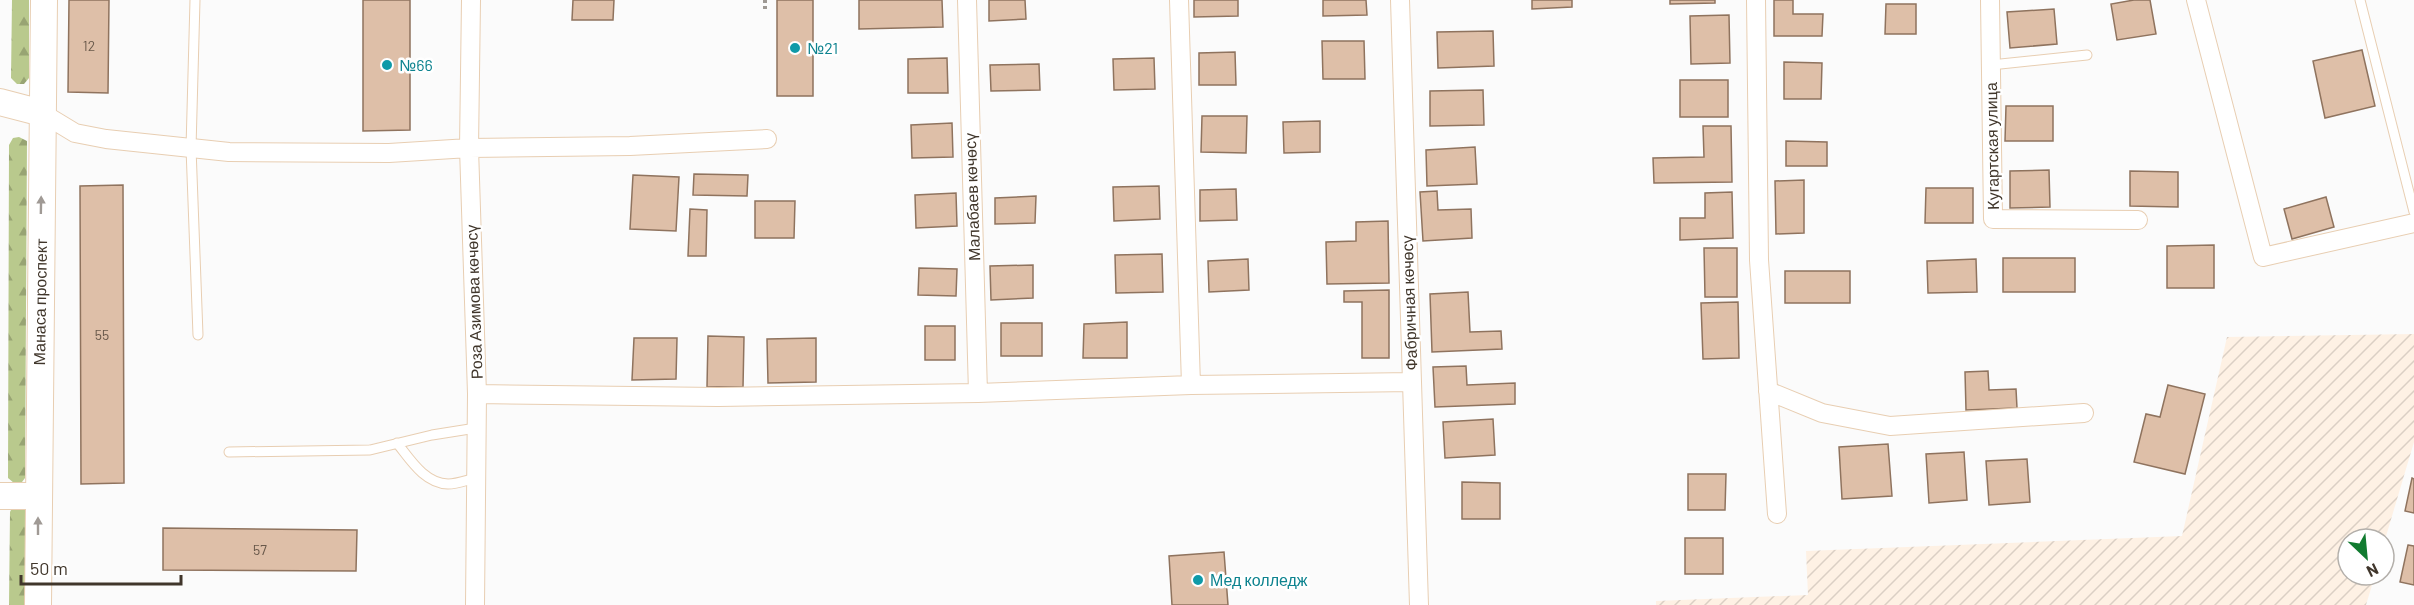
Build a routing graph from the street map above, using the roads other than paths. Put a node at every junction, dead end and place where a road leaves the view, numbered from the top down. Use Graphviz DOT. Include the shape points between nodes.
graph roads {
  1 [pos="44,0"];
  2 [pos="195,0"];
  3 [pos="471,0"];
  4 [pos="967,0"];
  5 [pos="1179,0"];
  6 [pos="1400,0"];
  7 [pos="1756,0"];
  8 [pos="1990,0"];
  9 [pos="2196,0"];
  10 [pos="2360,0"];
  11 [pos="2086,55"];
  12 [pos="1991,65"];
  13 [pos="0,102"];
  14 [pos="42,113"];
  15 [pos="767,139"];
  16 [pos="191,148"];
  17 [pos="469,148"];
  18 [pos="2414,212"];
  19 [pos="2138,220"];
  20 [pos="2414,223"];
  21 [pos="198,335"];
  22 [pos="1411,382"];
  23 [pos="1191,385"];
  24 [pos="1768,391"];
  25 [pos="978,393"];
  26 [pos="477,394"];
  27 [pos="2084,413"];
  28 [pos="477,428"];
  29 [pos="397,443"];
  30 [pos="229,452"];
  31 [pos="476,478"];
  32 [pos="0,496"];
  33 [pos="39,496"];
  34 [pos="1777,513"];
  35 [pos="38,605"];
  36 [pos="474,605"];
  37 [pos="1419,605"];
  1 -- 14 [label="main road, Манаса проспект"];
  2 -- 16 [label="lane"];
  3 -- 17 [label="street, Роза Азимова көчөсү"];
  4 -- 25 [label="street, Малабаев көчөсү"];
  5 -- 23 [label="street"];
  6 -- 22 [label="street, Фабричная көчөсү"];
  7 -- 24 [label="street" via="1759,260"];
  8 -- 12 [label="street, Кугартская улица"];
  9 -- 20 [label="street" via="2263,257"];
  10 -- 18 [label="lane"];
  11 -- 12 [label="lane"];
  12 -- 19 [label="street, Кугартская улица" via="1993,219"];
  13 -- 14 [label="main road"];
  14 -- 16 [label="street" via="75,133"];
  33 -- 14 [label="main road, Манаса проспект, one-way"];
  15 -- 17 [label="street"];
  16 -- 17 [label="street" via="229,152 389,153"];
  16 -- 21 [label="lane"];
  17 -- 26 [label="street, Роза Азимова көчөсү"];
  22 -- 23 [label="street"];
  22 -- 37 [label="street, Фабричная көчөсү"];
  23 -- 25 [label="street"];
  24 -- 27 [label="street" via="1822,413 1890,426"];
  24 -- 34 [label="street"];
  25 -- 26 [label="street" via="718,398"];
  26 -- 28 [label="street, Роза Азимова көчөсү"];
  28 -- 29 [label="lane"];
  28 -- 31 [label="street, Роза Азимова көчөсү"];
  29 -- 30 [label="lane" via="370,450"];
  29 -- 31 [label="lane" via="422,473 434,480 448,484"];
  31 -- 36 [label="street, Роза Азимова көчөсү"];
  32 -- 33 [label="main road"];
  35 -- 33 [label="main road, Манаса проспект, one-way"];
}
